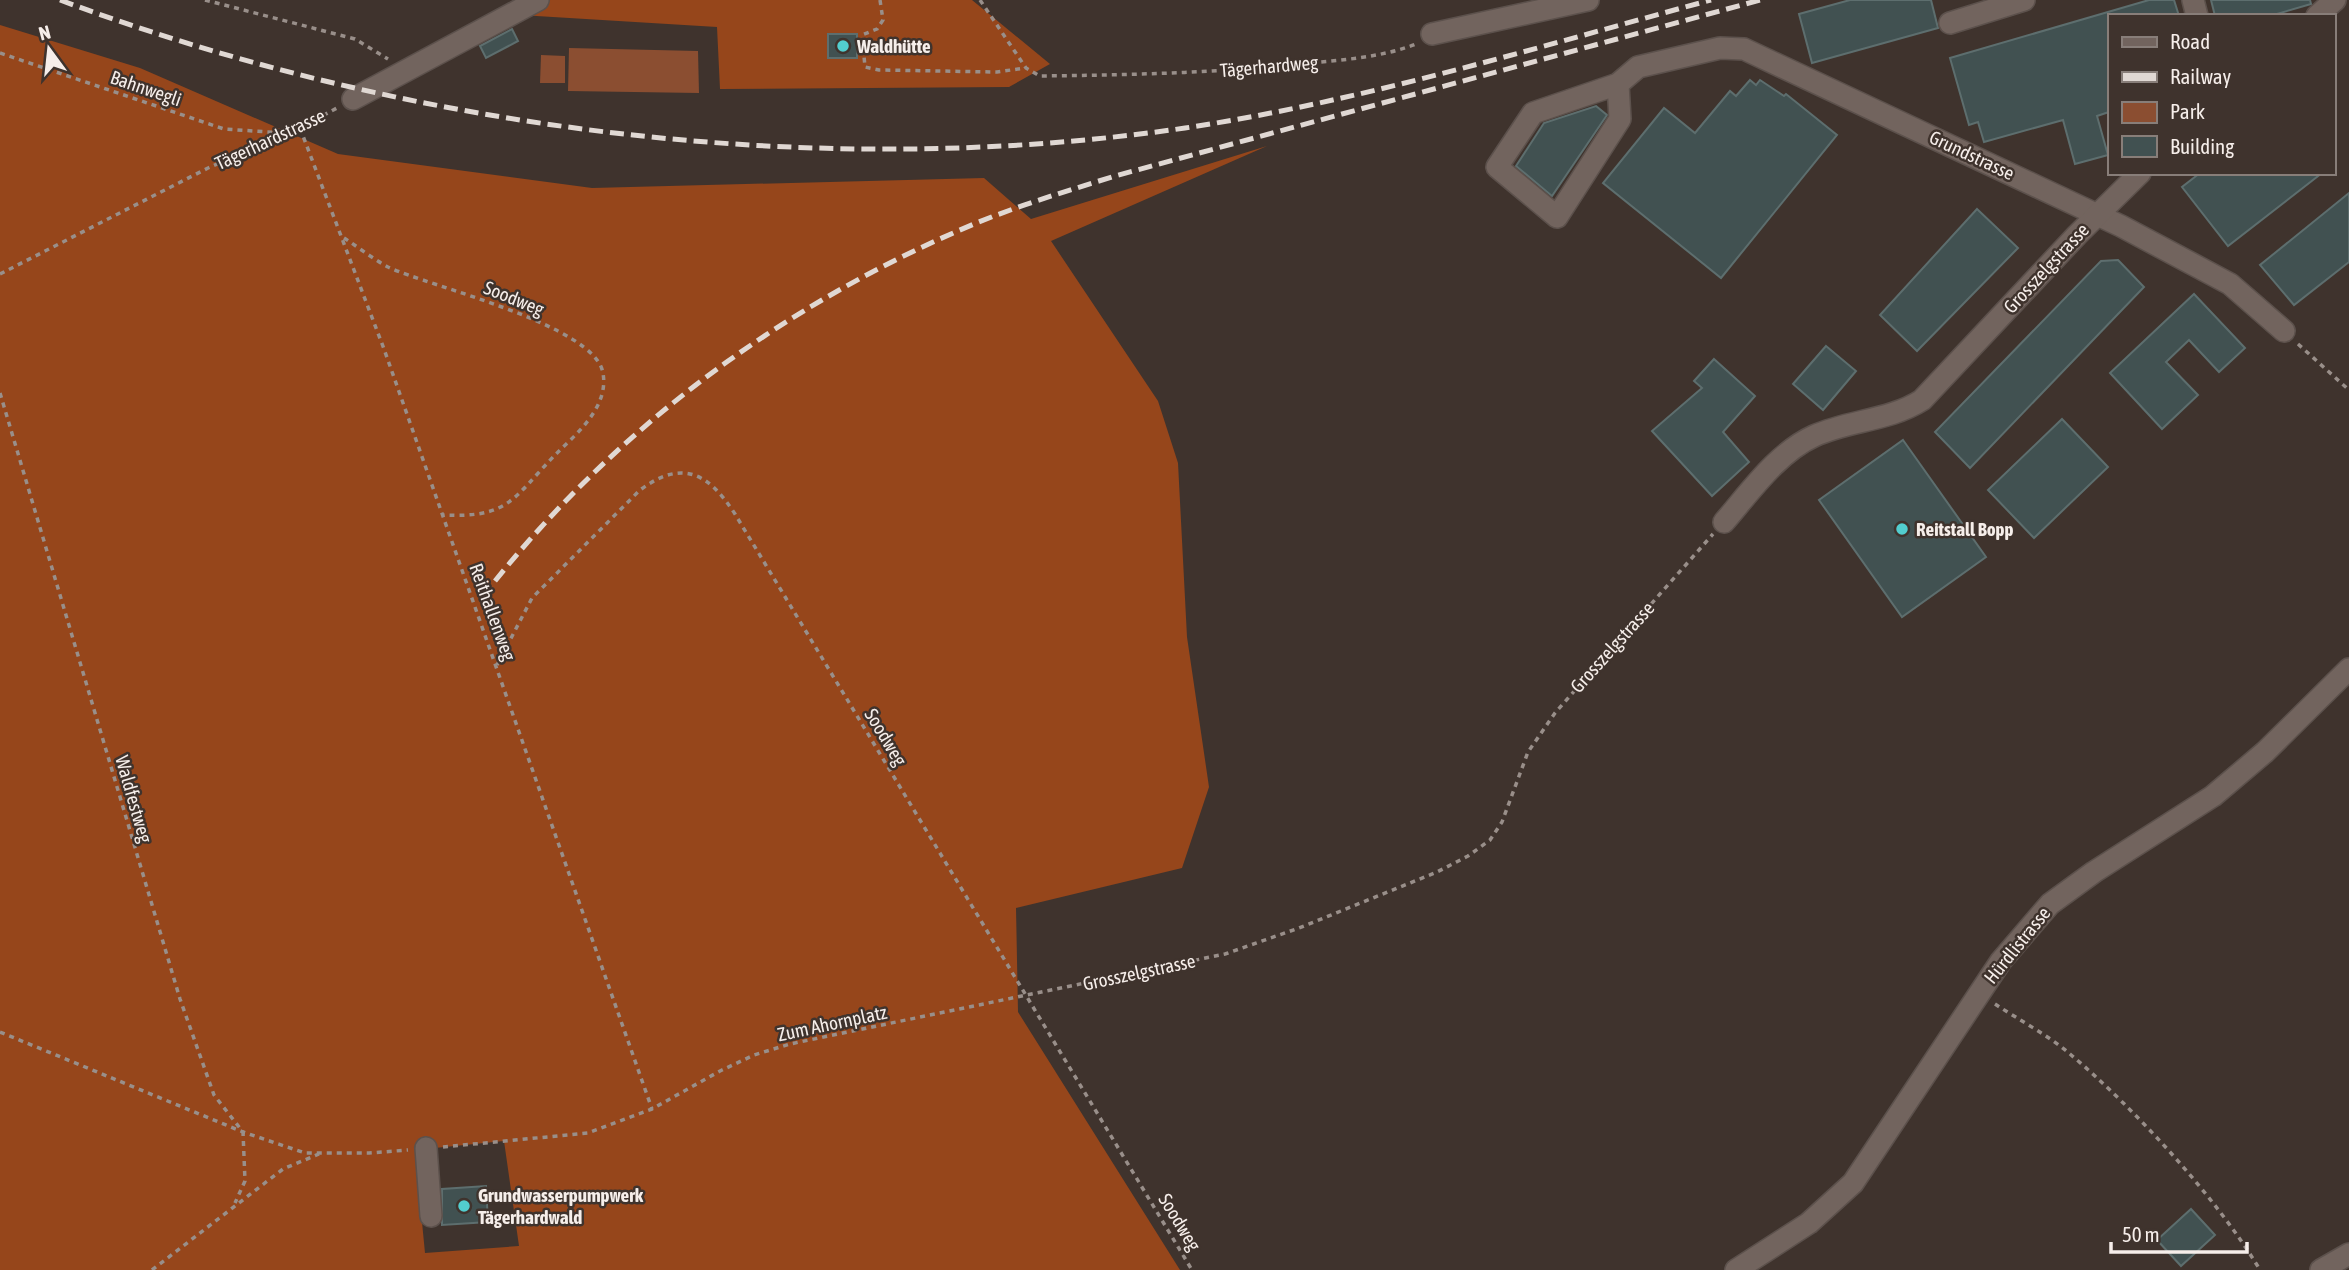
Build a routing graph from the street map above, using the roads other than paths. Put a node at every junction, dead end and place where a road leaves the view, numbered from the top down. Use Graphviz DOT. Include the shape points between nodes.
graph roads {
  1 [pos="538,0"];
  2 [pos="1588,0"];
  3 [pos="2024,0"];
  4 [pos="2335,0"];
  5 [pos="2319,14"];
  6 [pos="1950,23"];
  7 [pos="1432,34"];
  8 [pos="1618,84"];
  9 [pos="353,99"];
  10 [pos="2138,175"];
  11 [pos="2097,214"];
  12 [pos="2284,331"];
  13 [pos="1724,522"];
  14 [pos="2349,669"];
  15 [pos="426,1148"];
  16 [pos="431,1216"];
  17 [pos="2349,1254"];
  18 [pos="1736,1270"];
  19 [pos="2321,1270"];
  1 -- 9 [label="street"];
  2 -- 7 [label="street"];
  3 -- 6 [label="street"];
  4 -- 5 [label="street"];
  8 -- 8 [label="street" via="1534,113 1497,167 1557,217 1620,119"];
  8 -- 11 [label="street, Grundstrasse" via="1638,67 1720,48 1744,49"];
  10 -- 11 [label="street, Grosszelgstrasse"];
  11 -- 12 [label="street, Grundstrasse" via="2230,284"];
  11 -- 13 [label="street, Grosszelgstrasse" via="1922,400 1906,410 1814,436 1780,460"];
  14 -- 18 [label="street, Hürdlistrasse" via="2213,796 2050,904 1978,993 1853,1182 1809,1223"];
  15 -- 16 [label="street"];
  17 -- 19 [label="street"];
}
